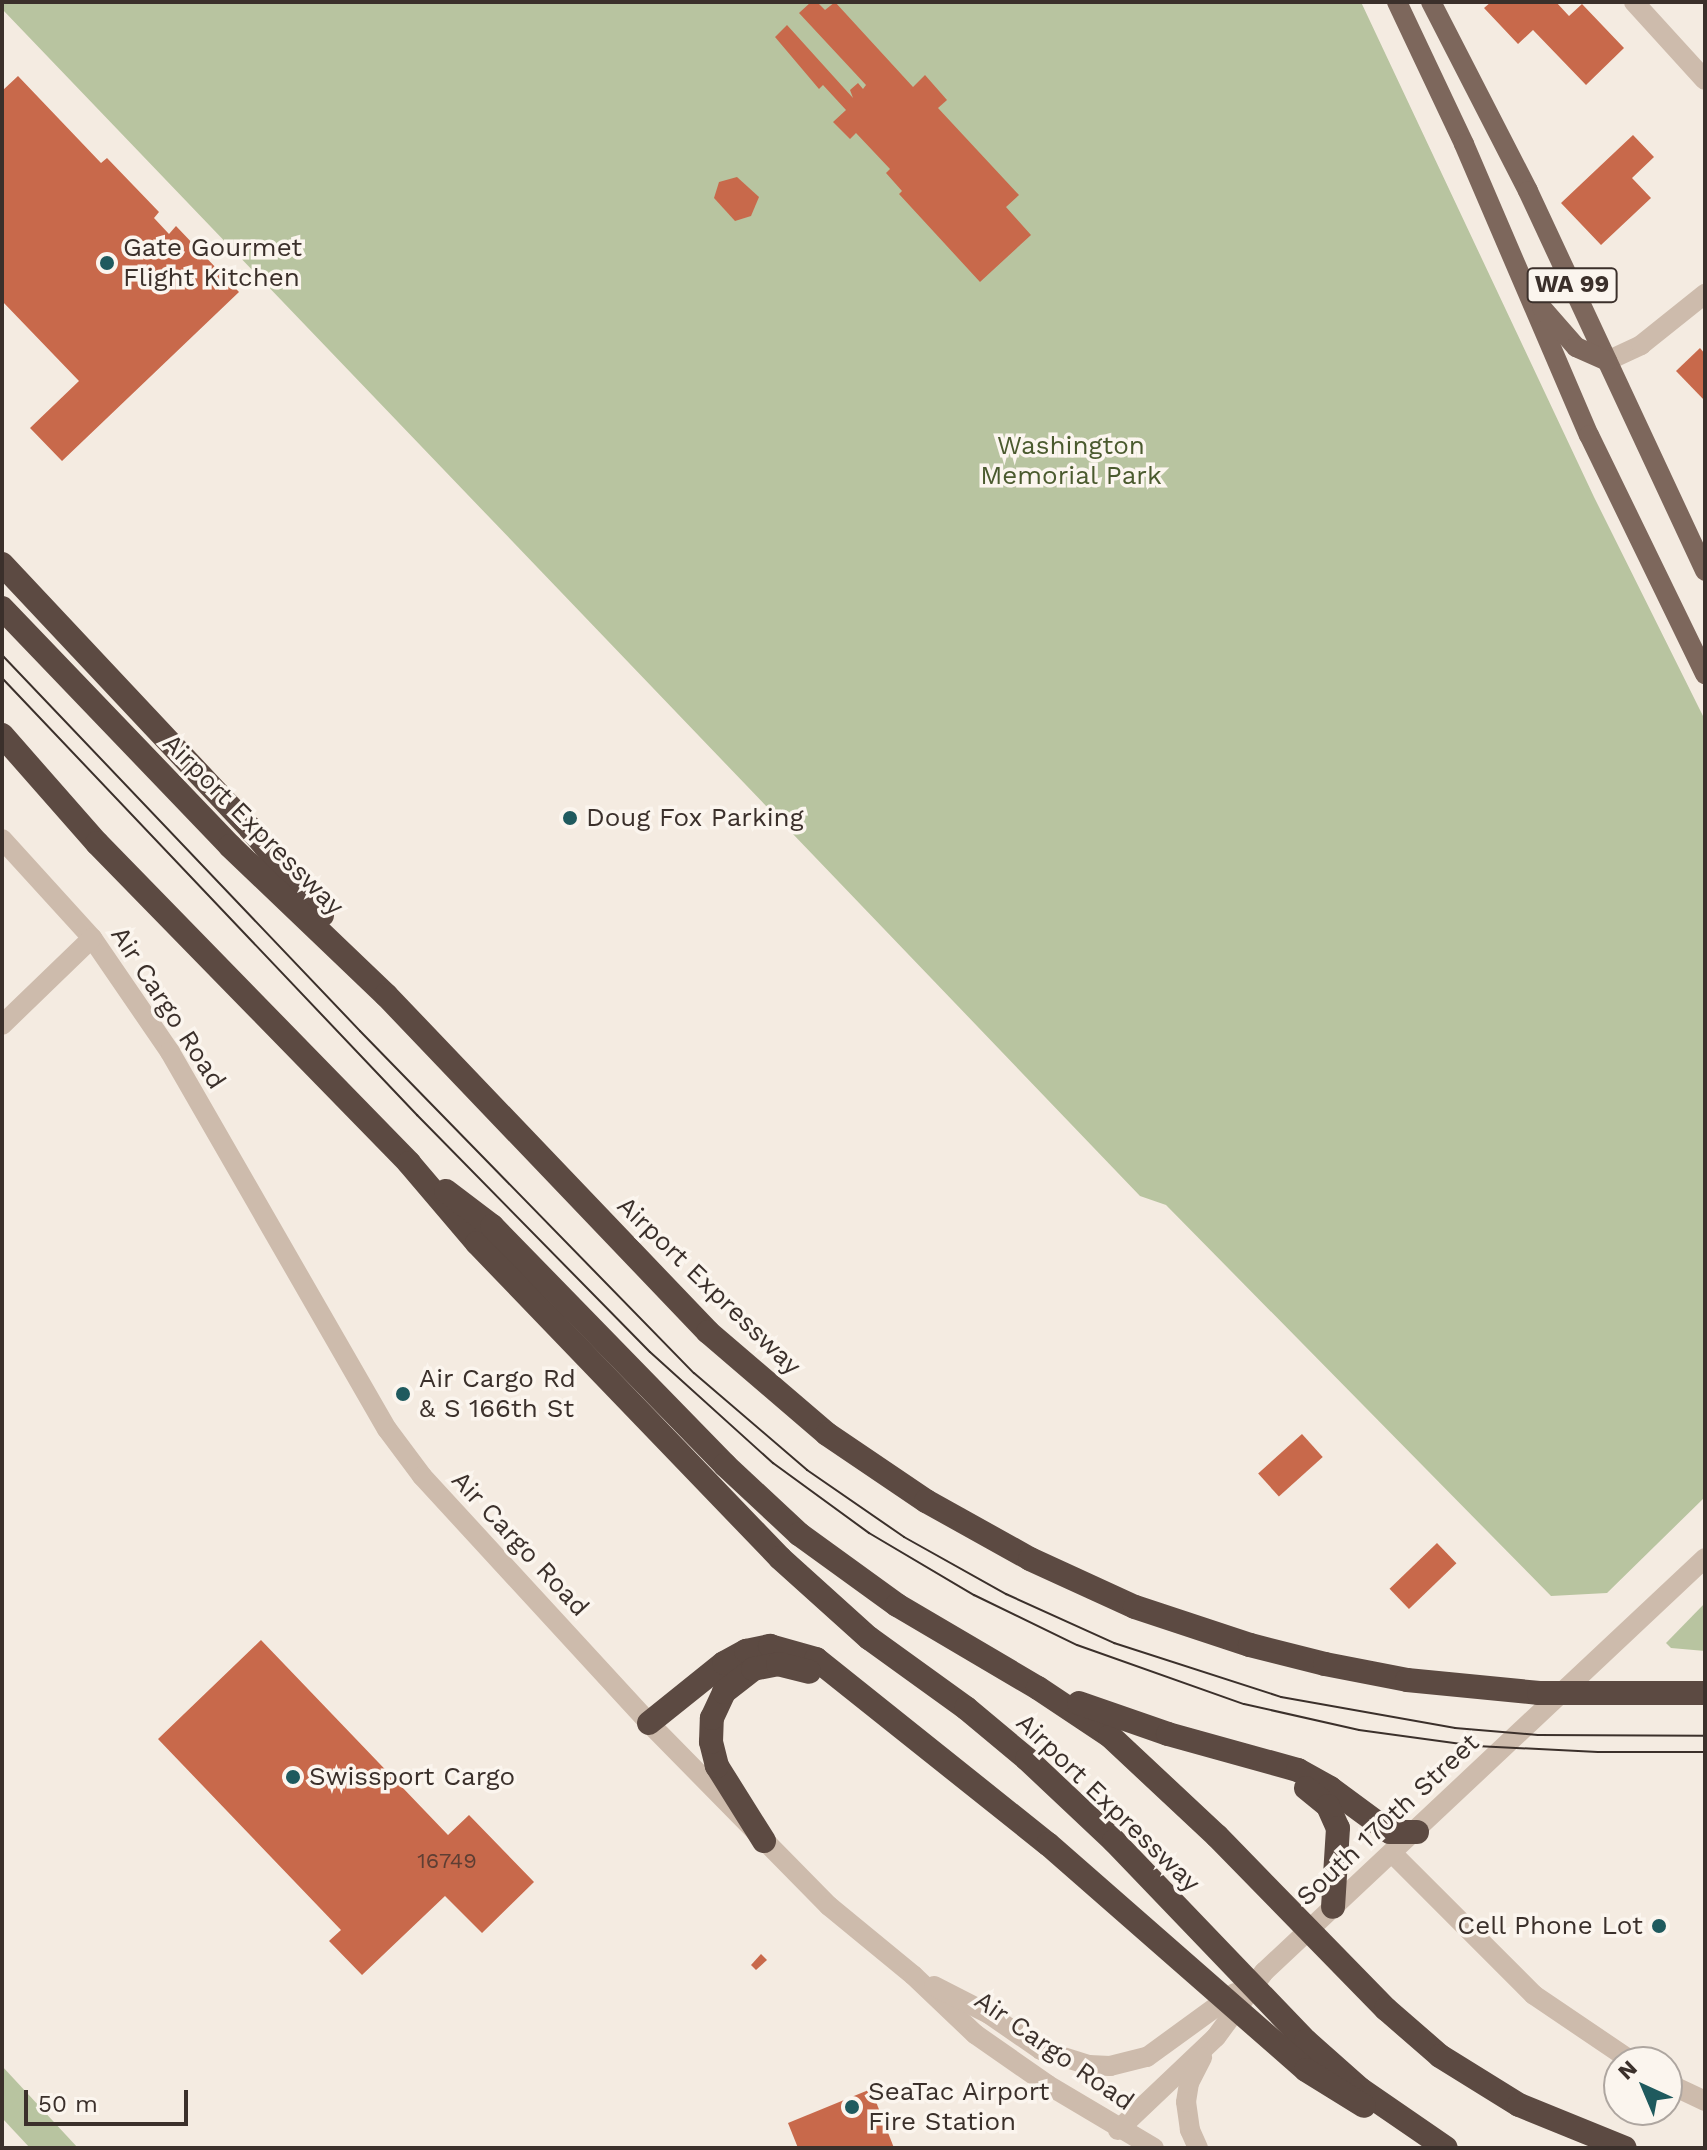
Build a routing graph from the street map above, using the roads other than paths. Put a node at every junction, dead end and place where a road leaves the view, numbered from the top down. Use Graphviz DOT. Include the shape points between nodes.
graph roads {
  1 [pos="1397,2"];
  2 [pos="1431,2"];
  3 [pos="1634,2"];
  4 [pos="1705,80"];
  5 [pos="1528,293"];
  6 [pos="1705,294"];
  7 [pos="1607,361"];
  8 [pos="2,564"];
  9 [pos="1705,571"];
  10 [pos="2,608"];
  11 [pos="1705,674"];
  12 [pos="2,735"];
  13 [pos="2,753"];
  14 [pos="2,839"];
  15 [pos="97,843"];
  16 [pos="92,938"];
  17 [pos="386,995"];
  18 [pos="2,1025"];
  19 [pos="409,1163"];
  20 [pos="1705,1558"];
  21 [pos="980,1655"];
  22 [pos="1705,1693"];
  23 [pos="1102,1712"];
  24 [pos="896,1721"];
  25 [pos="649,1723"];
  26 [pos="1417,1832"];
  27 [pos="764,1841"];
  28 [pos="1392,1853"];
  29 [pos="1333,1907"];
  30 [pos="1264,1972"];
  31 [pos="913,1975"];
  32 [pos="1216,2037"];
  33 [pos="1607,2046"];
  34 [pos="1297,2048"];
  35 [pos="1683,2091"];
  36 [pos="1705,2101"];
  37 [pos="1118,2130"];
  38 [pos="1154,2148"];
  39 [pos="1198,2148"];
  40 [pos="1445,2148"];
  41 [pos="1625,2148"];
  1 -- 5 [label="main road, WA 99"];
  2 -- 7 [label="main road, WA 99"];
  3 -- 4 [label="street"];
  5 -- 7 [label="main road" via="1576,347"];
  5 -- 11 [label="main road, WA 99" via="1589,435"];
  6 -- 7 [label="street" via="1641,345"];
  7 -- 9 [label="main road, WA 99"];
  8 -- 17 [label="highway" via="250,828"];
  10 -- 17 [label="highway, Airport Expressway" via="230,846"];
  12 -- 15 [label="highway, Airport Expressway"];
  13 -- 15 [label="highway"];
  14 -- 16 [label="street, Air Cargo Road"];
  15 -- 19 [label="highway, Airport Expressway"];
  16 -- 18 [label="street"];
  16 -- 25 [label="street, Air Cargo Road" via="170,1052 387,1429 422,1476"];
  17 -- 22 [label="highway, Airport Expressway" via="708,1332 797,1410 892,1479 1030,1559 1135,1607 1286,1654 1366,1672 1539,1693"];
  19 -- 21 [label="highway" via="492,1226 789,1525 861,1581"];
  19 -- 34 [label="highway, Airport Expressway" via="477,1243 780,1558 869,1638 1027,1759 1114,1841 1200,1932"];
  20 -- 26 [label="street, South 170th Street"];
  21 -- 23 [label="highway"];
  21 -- 41 [label="highway" via="1110,1736 1362,1986 1462,2073 1552,2121"];
  23 -- 26 [label="highway" via="1298,1770 1390,1832"];
  23 -- 29 [label="highway" via="1165,1744 1293,1782 1328,1806 1338,1828"];
  24 -- 25 [label="highway" via="816,1659 770,1646 734,1656"];
  24 -- 27 [label="highway" via="789,1665 764,1665 732,1683 717,1704 711,1742 717,1766"];
  24 -- 34 [label="highway" via="1048,1844 1175,1957"];
  25 -- 27 [label="street, Air Cargo Road"];
  26 -- 28 [label="street, South 170th Street"];
  27 -- 31 [label="street, Air Cargo Road" via="829,1906"];
  28 -- 29 [label="street, South 170th Street"];
  28 -- 33 [label="street" via="1534,1995"];
  29 -- 30 [label="street, South 170th Street"];
  30 -- 31 [label="street" via="1162,2049 1110,2066 1070,2062 1041,2050 989,2014"];
  30 -- 32 [label="street, South 170th Street"];
  31 -- 37 [label="street, Air Cargo Road" via="975,2034"];
  32 -- 37 [label="street, South 170th Street"];
  32 -- 39 [label="street" via="1196,2066 1186,2102"];
  34 -- 40 [label="highway, Airport Expressway"];
  35 -- 36 [label="street"];
  37 -- 38 [label="street, Air Cargo Road"];
}
